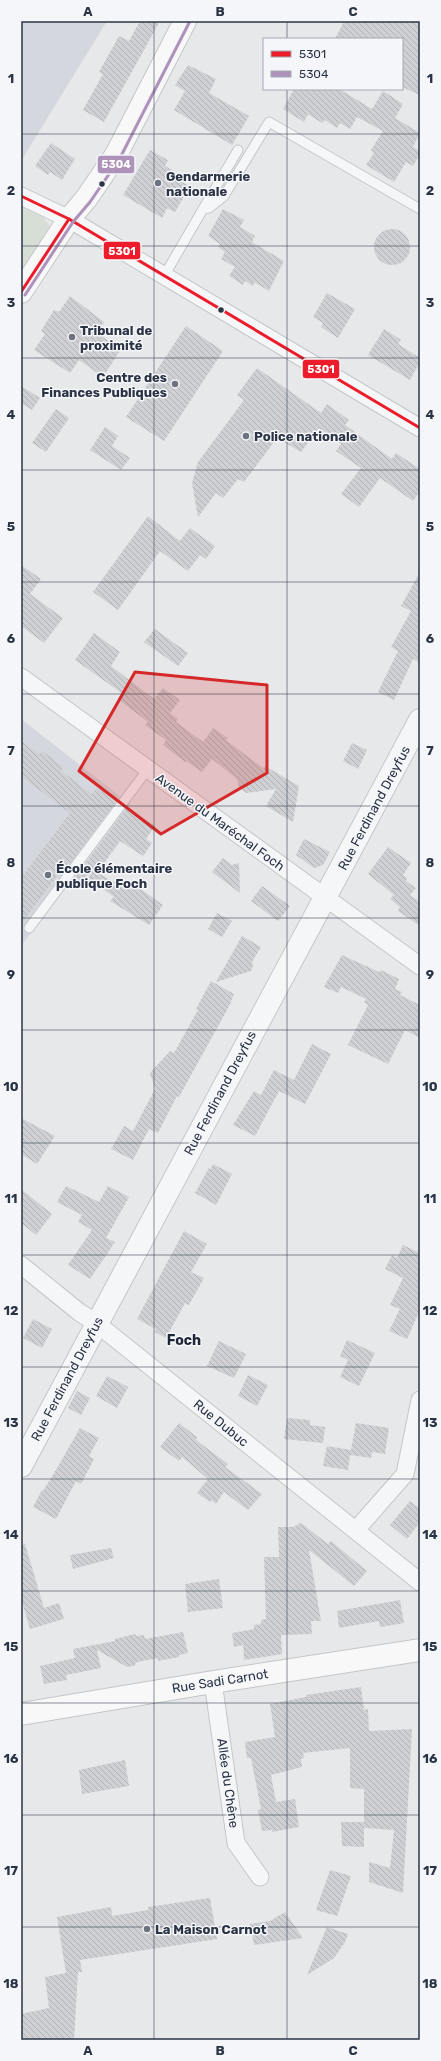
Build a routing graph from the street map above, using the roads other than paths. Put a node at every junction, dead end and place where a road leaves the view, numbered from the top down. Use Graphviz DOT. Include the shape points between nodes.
graph roads {
  1 [pos="185,21"];
  2 [pos="238,150"];
  3 [pos="21,196"];
  4 [pos="203,209"];
  5 [pos="420,209"];
  6 [pos="69,220"];
  7 [pos="164,276"];
  8 [pos="21,292"];
  9 [pos="420,428"];
  10 [pos="21,677"];
  11 [pos="420,720"];
  12 [pos="148,769"];
  13 [pos="325,898"];
  14 [pos="28,928"];
  15 [pos="420,966"];
  16 [pos="21,1265"];
  17 [pos="96,1323"];
  18 [pos="420,1400"];
  19 [pos="21,1466"];
  20 [pos="356,1530"];
  21 [pos="420,1582"];
  22 [pos="420,1650"];
  23 [pos="213,1682"];
  24 [pos="21,1714"];
  25 [pos="260,1877"];
  1 -- 6 [label="main road" via="116,155"];
  2 -- 4 [label="lane"];
  3 -- 6 [label="street"];
  4 -- 5 [label="lane" via="209,208 224,196 269,122"];
  4 -- 7 [label="lane"];
  6 -- 7 [label="street"];
  6 -- 8 [label="main road"];
  7 -- 9 [label="street"];
  10 -- 12 [label="street, Avenue du Maréchal Foch"];
  11 -- 13 [label="street, Rue Ferdinand Dreyfus"];
  12 -- 13 [label="street, Avenue du Maréchal Foch"];
  12 -- 14 [label="lane"];
  13 -- 15 [label="street, Avenue du Maréchal Foch"];
  13 -- 17 [label="street, Rue Ferdinand Dreyfus"];
  16 -- 17 [label="street, Rue Dubuc"];
  17 -- 19 [label="street, Rue Ferdinand Dreyfus"];
  17 -- 20 [label="street, Rue Dubuc"];
  18 -- 20 [label="street" via="405,1474"];
  20 -- 21 [label="street, Rue Dubuc"];
  22 -- 23 [label="main road, Rue Sadi Carnot"];
  23 -- 24 [label="main road, Rue Sadi Carnot"];
  23 -- 25 [label="street, Allée du Chêne" via="236,1843"];
}
